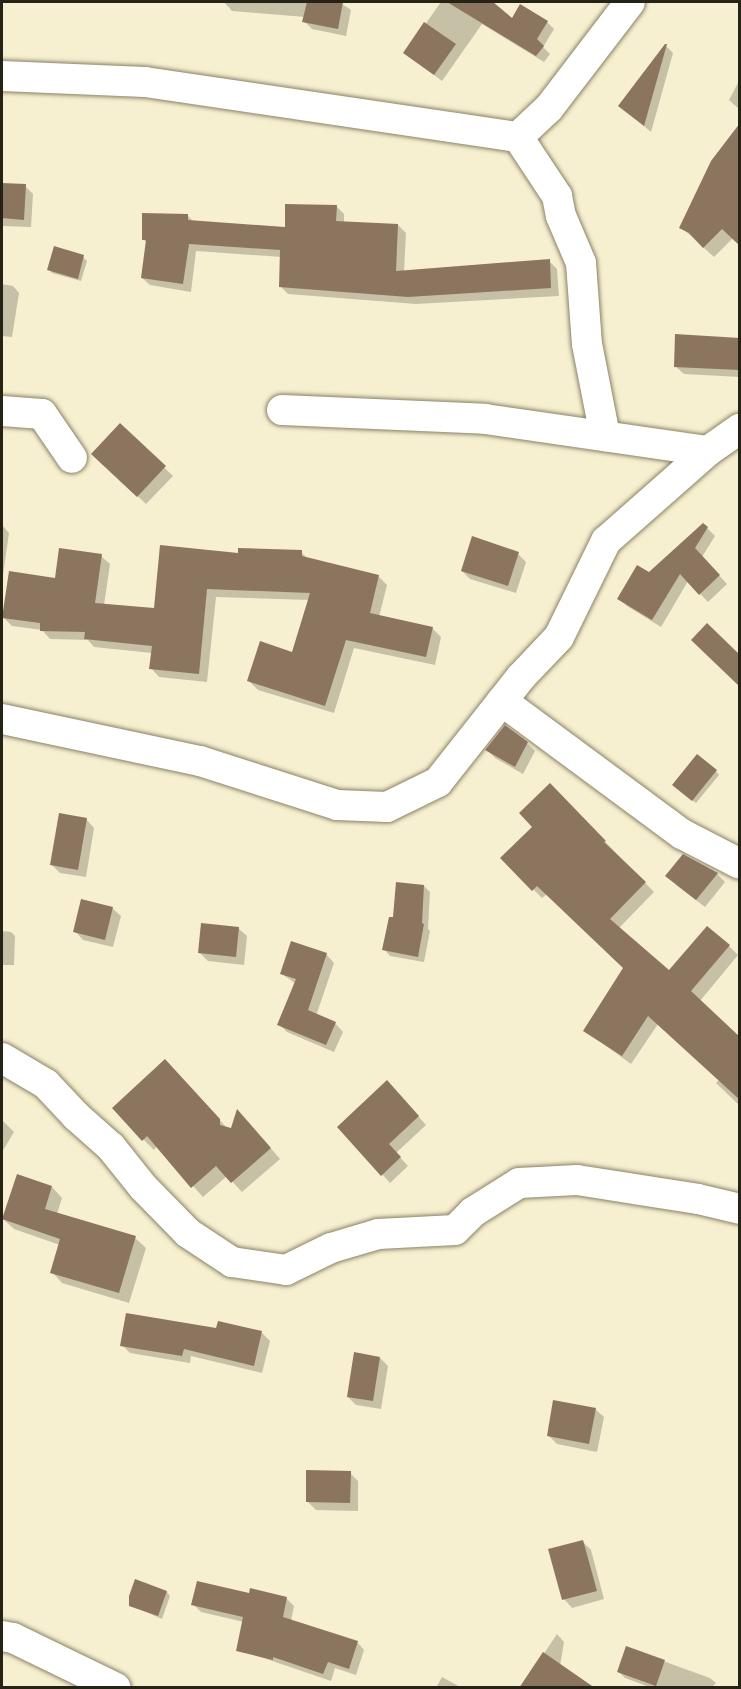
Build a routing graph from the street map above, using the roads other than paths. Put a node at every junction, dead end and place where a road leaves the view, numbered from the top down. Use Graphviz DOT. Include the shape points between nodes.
graph roads {
  1 [pos="630,2"];
  2 [pos="2,75"];
  3 [pos="518,137"];
  4 [pos="282,410"];
  5 [pos="2,411"];
  6 [pos="740,429"];
  7 [pos="605,436"];
  8 [pos="708,451"];
  9 [pos="72,458"];
  10 [pos="502,701"];
  11 [pos="2,719"];
  12 [pos="740,864"];
  13 [pos="2,1058"];
  14 [pos="740,1209"];
  15 [pos="2,1635"];
  16 [pos="116,1688"];
  1 -- 3 [label="street" via="549,108"];
  2 -- 3 [label="street" via="145,82"];
  3 -- 7 [label="street" via="557,196 580,263 587,344"];
  4 -- 7 [label="street" via="485,419"];
  5 -- 9 [label="street" via="42,414"];
  6 -- 8 [label="street"];
  7 -- 8 [label="street"];
  8 -- 10 [label="street" via="606,541 559,637"];
  10 -- 11 [label="street" via="438,782 387,807 337,805 200,761"];
  10 -- 12 [label="street" via="682,834"];
  13 -- 14 [label="street" via="46,1084 111,1147 188,1233 232,1262 286,1270 331,1248 378,1234 454,1230 473,1212 519,1183 577,1180"];
  15 -- 16 [label="street"];
}
